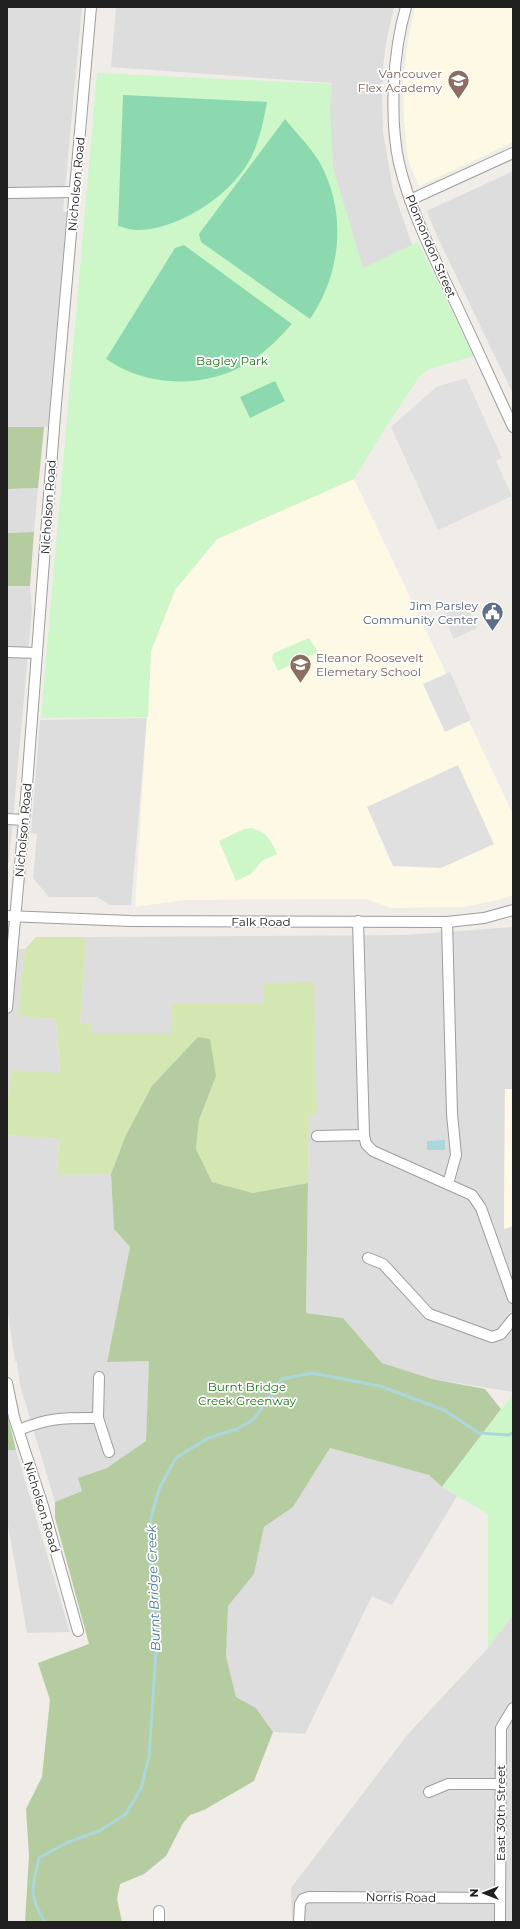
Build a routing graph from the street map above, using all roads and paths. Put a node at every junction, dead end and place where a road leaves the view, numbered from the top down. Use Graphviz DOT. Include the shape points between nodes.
graph roads {
  1 [pos="91,7"];
  2 [pos="406,7"];
  3 [pos="513,154"];
  4 [pos="74,192"];
  5 [pos="8,193"];
  6 [pos="410,200"];
  7 [pos="513,426"];
  8 [pos="7,652"];
  9 [pos="37,653"];
  10 [pos="7,819"];
  11 [pos="24,820"];
  12 [pos="513,910"];
  13 [pos="11,916"];
  14 [pos="358,921"];
  15 [pos="447,922"];
  16 [pos="7,1008"];
  17 [pos="364,1135"];
  18 [pos="317,1136"];
  19 [pos="448,1184"];
  20 [pos="368,1258"];
  21 [pos="513,1298"];
  22 [pos="513,1319"];
  23 [pos="99,1376"];
  24 [pos="7,1383"];
  25 [pos="98,1418"];
  26 [pos="19,1430"];
  27 [pos="109,1452"];
  28 [pos="78,1631"];
  29 [pos="513,1708"];
  30 [pos="500,1784"];
  31 [pos="429,1792"];
  32 [pos="500,1898"];
  33 [pos="159,1911"];
  34 [pos="159,1922"];
  35 [pos="299,1922"];
  36 [pos="500,1922"];
  1 -- 4 [label="street, Nicholson Road"];
  2 -- 6 [label="street, Plomondon Street" via="401,24 394,91 398,162"];
  3 -- 6 [label="street"];
  4 -- 5 [label="street"];
  4 -- 9 [label="street, Nicholson Road" via="74,220 55,415"];
  6 -- 7 [label="street, Plomondon Street"];
  8 -- 9 [label="street"];
  9 -- 11 [label="street, Nicholson Road"];
  10 -- 11 [label="street"];
  11 -- 13 [label="street, Nicholson Road"];
  12 -- 15 [label="street, Falk Road" via="484,918"];
  13 -- 14 [label="street, Falk Road" via="131,921"];
  13 -- 16 [label="street, Nicholson Road"];
  14 -- 15 [label="street, Falk Road"];
  14 -- 17 [label="street"];
  15 -- 19 [label="street" via="452,1114 456,1156"];
  17 -- 18 [label="street"];
  17 -- 19 [label="street" via="366,1144 373,1152"];
  19 -- 21 [label="street" via="472,1195 481,1208"];
  20 -- 22 [label="street" via="383,1264 429,1314 492,1337 501,1334"];
  23 -- 25 [label="street"];
  24 -- 26 [label="street, Nicholson Road"];
  25 -- 26 [label="street" via="57,1418"];
  25 -- 27 [label="street"];
  26 -- 28 [label="street, Nicholson Road"];
  29 -- 30 [label="street, East 30th Street" via="501,1728"];
  30 -- 31 [label="street" via="448,1784"];
  30 -- 32 [label="street, East 30th Street"];
  32 -- 35 [label="street, Norris Road" via="317,1896 303,1899 300,1904"];
  32 -- 36 [label="street, East 30th Street"];
  33 -- 34 [label="street"];
}
